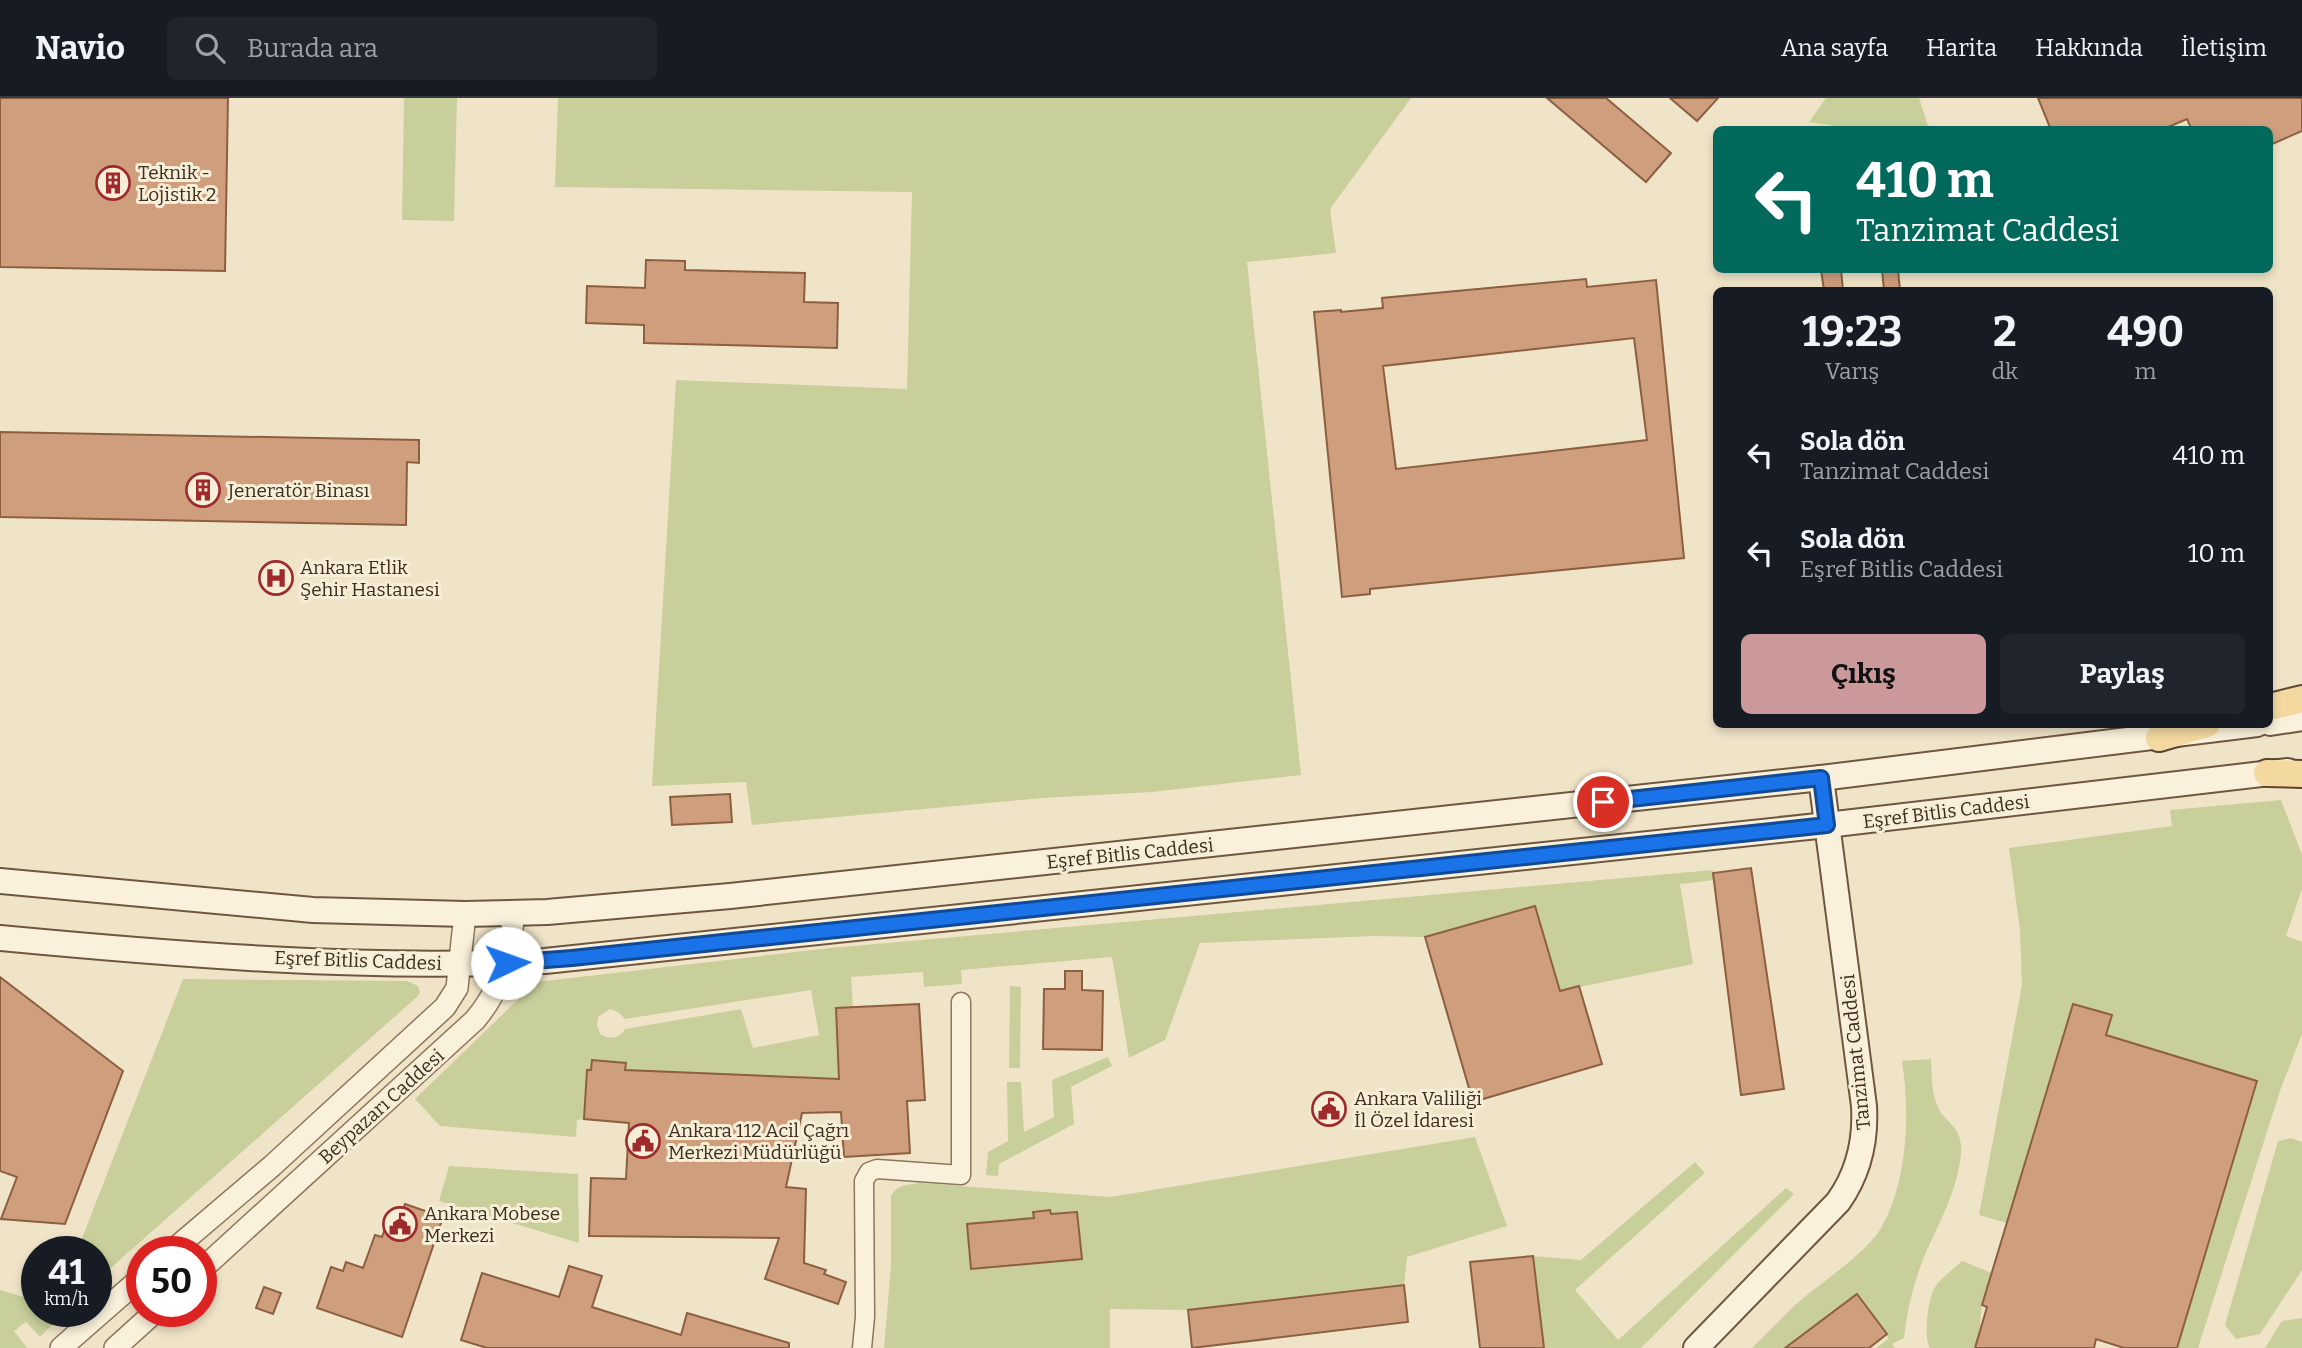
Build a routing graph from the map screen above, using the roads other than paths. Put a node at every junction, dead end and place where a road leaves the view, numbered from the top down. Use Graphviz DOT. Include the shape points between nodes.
graph roads {
  1 [pos="2302,699"];
  2 [pos="2273,706"];
  3 [pos="2302,718"];
  4 [pos="2273,723"];
  5 [pos="2194,728"];
  6 [pos="2229,728"];
  7 [pos="2160,738"];
  8 [pos="2302,771"];
  9 [pos="2267,773"];
  10 [pos="1821,778"];
  11 [pos="1827,825"];
  12 [pos="0,881"];
  13 [pos="465,914"];
  14 [pos="513,914"];
  15 [pos="0,938"];
  16 [pos="461,962"];
  17 [pos="507,963"];
  18 [pos="961,1002"];
  19 [pos="190,1236"];
  20 [pos="217,1255"];
  21 [pos="126,1292"];
  22 [pos="138,1327"];
  23 [pos="61,1348"];
  24 [pos="115,1348"];
  25 [pos="862,1348"];
  26 [pos="1696,1348"];
  1 -- 2 [label="main road"];
  3 -- 4 [label="main road"];
  5 -- 7 [label="main road"];
  6 -- 7 [label="main road, Eşref Bitlis Caddesi"];
  7 -- 10 [label="main road, Eşref Bitlis Caddesi"];
  8 -- 9 [label="main road"];
  9 -- 11 [label="main road, Eşref Bitlis Caddesi"];
  10 -- 11 [label="main road, Tanzimat Caddesi"];
  10 -- 14 [label="main road, Eşref Bitlis Caddesi" via="730,896"];
  11 -- 17 [label="main road, Eşref Bitlis Caddesi"];
  11 -- 26 [label="main road, Tanzimat Caddesi" via="1864,1106 1861,1152 1838,1202"];
  12 -- 13 [label="main road, Eşref Bitlis Caddesi" via="287,909"];
  13 -- 14 [label="main road, Eşref Bitlis Caddesi"];
  13 -- 16 [label="street, Beypazarı Caddesi"];
  14 -- 17 [label="street, Beypazarı Caddesi"];
  15 -- 16 [label="main road, Eşref Bitlis Caddesi" via="300,960"];
  16 -- 17 [label="main road, Eşref Bitlis Caddesi"];
  16 -- 19 [label="street, Beypazarı Caddesi" via="457,988 445,1007"];
  17 -- 20 [label="street, Beypazarı Caddesi" via="494,995 475,1020"];
  18 -- 25 [label="street" via="961,1175 869,1172 864,1181"];
  21 -- 23 [label="street"];
  22 -- 24 [label="street"];
}
